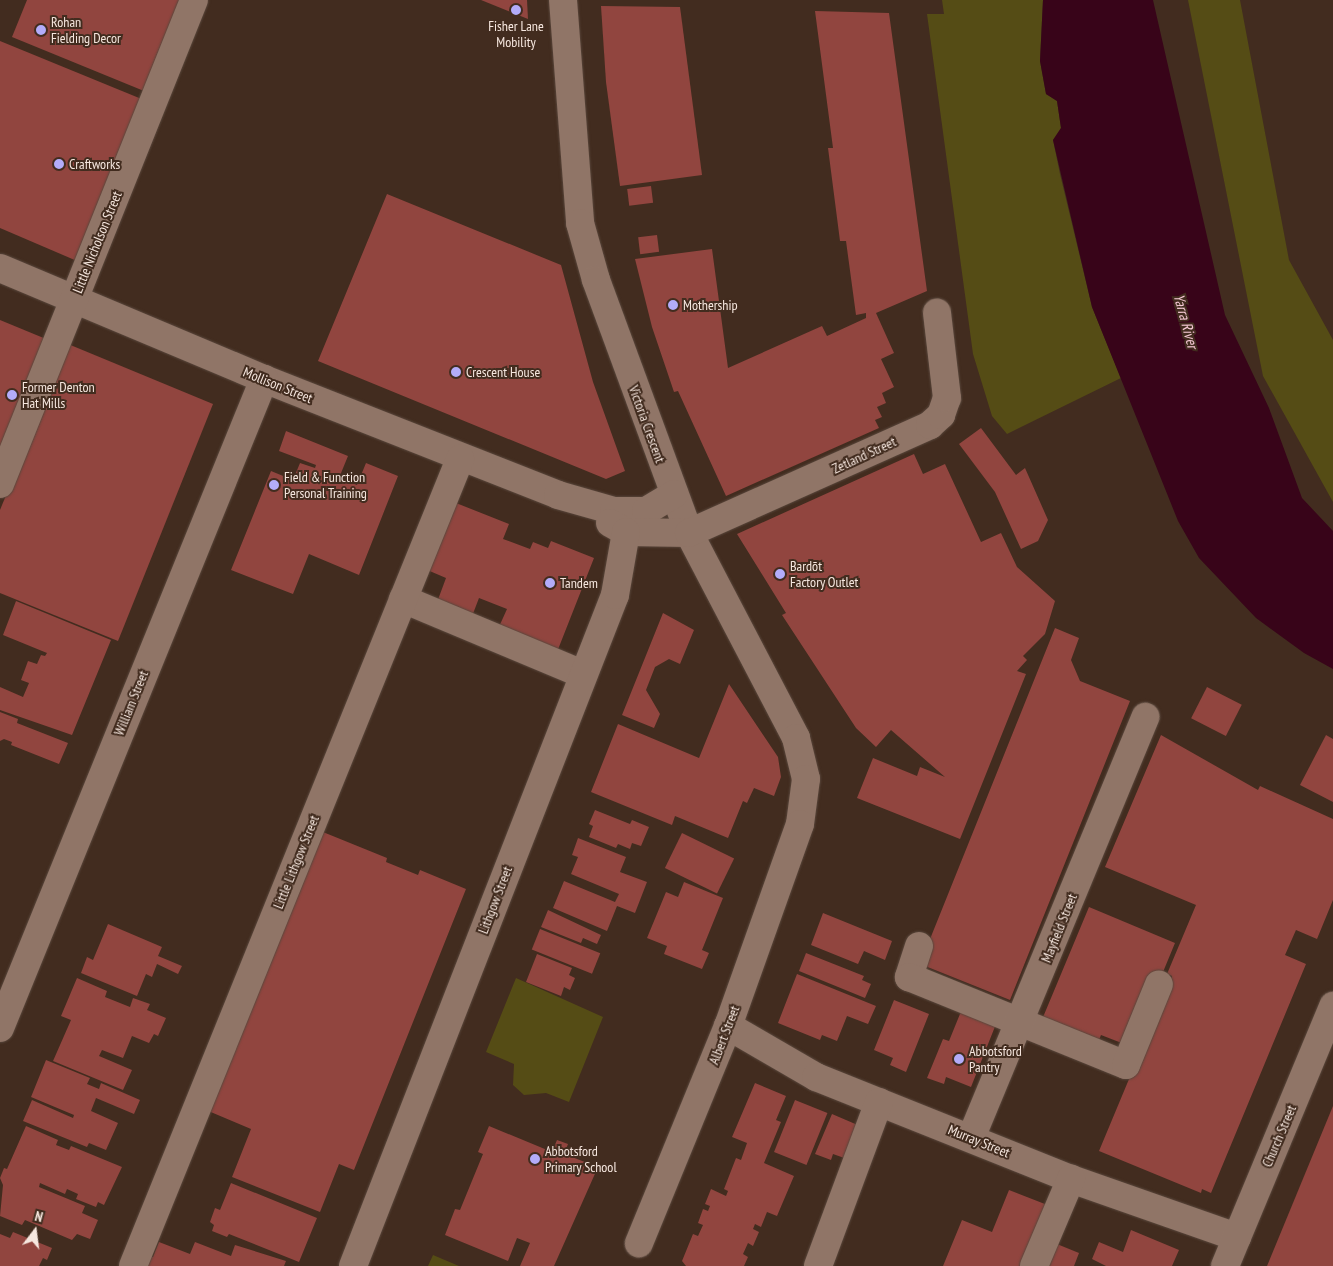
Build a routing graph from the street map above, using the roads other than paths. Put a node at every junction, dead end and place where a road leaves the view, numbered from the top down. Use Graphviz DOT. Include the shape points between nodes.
graph roads {
  1 [pos="194,0"];
  2 [pos="563,0"];
  3 [pos="0,268"];
  4 [pos="75,299"];
  5 [pos="937,313"];
  6 [pos="264,379"];
  7 [pos="460,459"];
  8 [pos="0,484"];
  9 [pos="674,494"];
  10 [pos="558,495"];
  11 [pos="626,532"];
  12 [pos="689,533"];
  13 [pos="403,600"];
  14 [pos="582,674"];
  15 [pos="1145,717"];
  16 [pos="800,824"];
  17 [pos="919,946"];
  18 [pos="1159,984"];
  19 [pos="1333,1006"];
  20 [pos="1020,1022"];
  21 [pos="728,1026"];
  22 [pos="0,1028"];
  23 [pos="879,1102"];
  24 [pos="971,1138"];
  25 [pos="1071,1179"];
  26 [pos="1237,1237"];
  27 [pos="639,1243"];
  28 [pos="133,1266"];
  29 [pos="353,1266"];
  30 [pos="818,1266"];
  31 [pos="1034,1266"];
  32 [pos="1225,1266"];
  1 -- 4 [label="street, Little Nicholson Street"];
  2 -- 9 [label="street, Victoria Crescent" via="580,223 617,343"];
  3 -- 4 [label="street, Mollison Street"];
  4 -- 6 [label="street, Mollison Street"];
  4 -- 8 [label="street, Little Nicholson Street"];
  5 -- 12 [label="street, Zetland Street" via="947,398 941,415 930,425"];
  6 -- 7 [label="street, Mollison Street"];
  6 -- 22 [label="street, William Street"];
  7 -- 10 [label="street, Mollison Street"];
  7 -- 13 [label="street, Little Lithgow Street"];
  9 -- 10 [label="street, Mollison Street" via="646,511 622,511"];
  9 -- 12 [label="street, Victoria Crescent"];
  10 -- 11 [label="street, Mollison Street"];
  11 -- 12 [label="street, Mollison Street"];
  11 -- 14 [label="street, Lithgow Street" via="615,595"];
  12 -- 16 [label="street, Victoria Crescent" via="796,738 806,779"];
  13 -- 14 [label="street"];
  13 -- 28 [label="street, Little Lithgow Street"];
  14 -- 29 [label="street, Lithgow Street"];
  15 -- 20 [label="street, Mayfield Street"];
  16 -- 21 [label="street, Albert Street"];
  17 -- 20 [label="street" via="909,978"];
  18 -- 20 [label="street" via="1126,1065"];
  19 -- 26 [label="street, Church Street"];
  20 -- 24 [label="street, Mayfield Street"];
  21 -- 23 [label="street, Murray Street" via="816,1076"];
  21 -- 27 [label="street, Albert Street"];
  23 -- 24 [label="street, Murray Street"];
  23 -- 30 [label="street"];
  24 -- 25 [label="street, Murray Street"];
  25 -- 26 [label="street, Murray Street"];
  25 -- 31 [label="street"];
  26 -- 32 [label="street, Church Street"];
}
